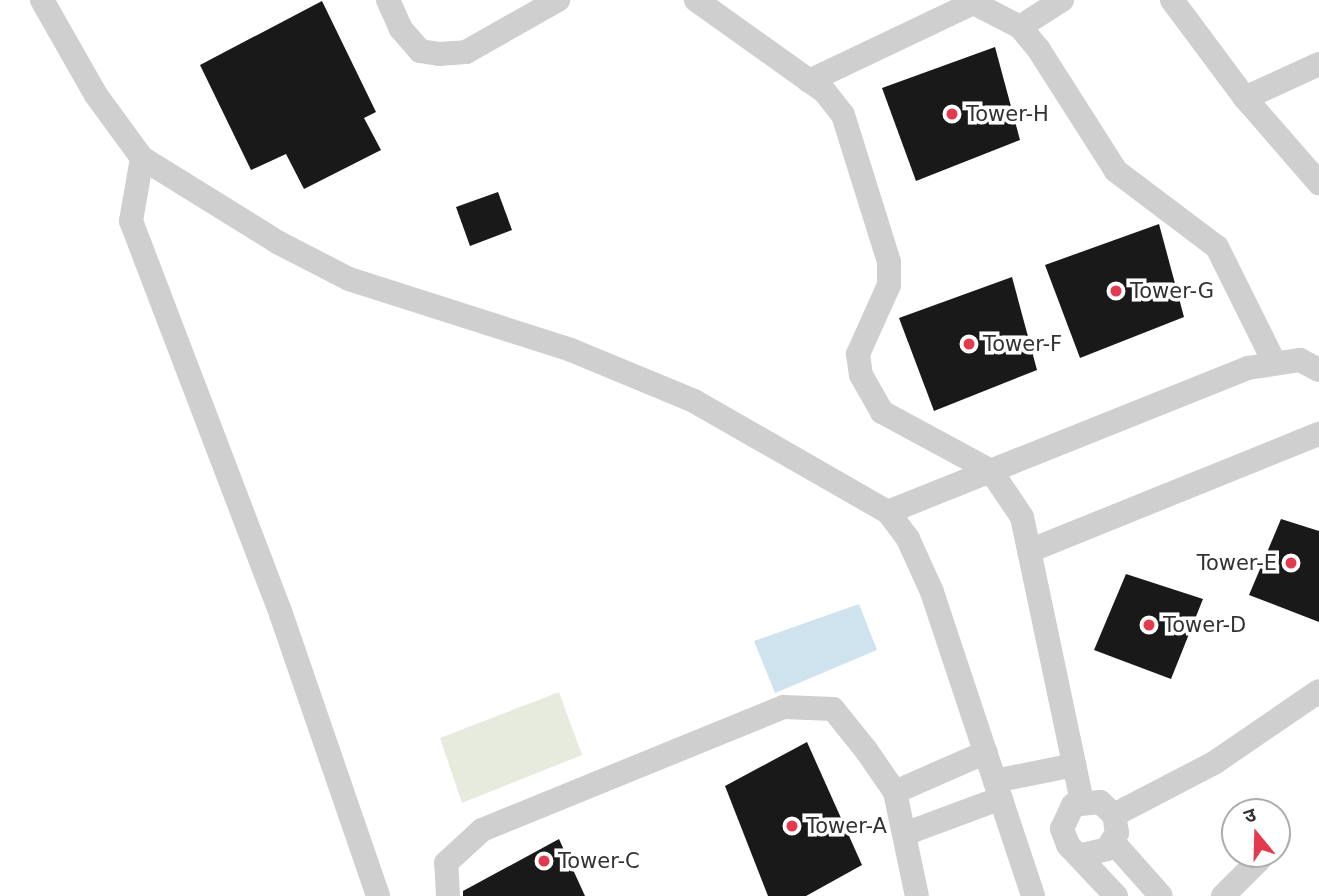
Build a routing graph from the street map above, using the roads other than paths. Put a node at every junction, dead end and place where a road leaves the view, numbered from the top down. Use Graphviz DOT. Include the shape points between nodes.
graph roads {
  1 [pos="42,0"];
  2 [pos="388,0"];
  3 [pos="558,0"];
  4 [pos="696,0"];
  5 [pos="1062,0"];
  6 [pos="1172,0"];
  7 [pos="971,2"];
  8 [pos="1020,27"];
  9 [pos="1319,64"];
  10 [pos="809,80"];
  11 [pos="1245,98"];
  12 [pos="142,158"];
  13 [pos="1319,183"];
  14 [pos="1273,360"];
  15 [pos="1319,370"];
  16 [pos="1319,434"];
  17 [pos="991,471"];
  18 [pos="888,512"];
  19 [pos="1029,551"];
  20 [pos="1319,691"];
  21 [pos="986,752"];
  22 [pos="1074,765"];
  23 [pos="998,790"];
  24 [pos="895,792"];
  25 [pos="1082,801"];
  26 [pos="1114,815"];
  27 [pos="907,833"];
  28 [pos="1114,842"];
  29 [pos="1082,855"];
  30 [pos="1251,868"];
  31 [pos="378,896"];
  32 [pos="448,896"];
  33 [pos="917,896"];
  34 [pos="1033,896"];
  35 [pos="1116,896"];
  36 [pos="1161,896"];
  37 [pos="1223,896"];
  1 -- 12 [label="street" via="96,95"];
  2 -- 3 [label="street" via="401,29 420,51 439,54 466,52"];
  4 -- 10 [label="street"];
  5 -- 8 [label="street"];
  6 -- 11 [label="street"];
  7 -- 8 [label="street"];
  7 -- 10 [label="street"];
  8 -- 14 [label="street" via="1116,171 1217,247"];
  9 -- 11 [label="street"];
  10 -- 17 [label="street" via="843,115 890,262 889,285 858,354 861,375 882,412"];
  11 -- 13 [label="street"];
  12 -- 18 [label="street" via="279,243 349,279 572,350 694,401"];
  12 -- 31 [label="street" via="131,221 282,614"];
  14 -- 15 [label="street" via="1300,360"];
  14 -- 17 [label="street"];
  16 -- 19 [label="street"];
  17 -- 18 [label="street"];
  17 -- 19 [label="street" via="1022,517"];
  18 -- 21 [label="street" via="908,539 932,592"];
  19 -- 22 [label="street"];
  20 -- 26 [label="street" via="1214,763"];
  21 -- 23 [label="street"];
  21 -- 24 [label="street"];
  22 -- 23 [label="street"];
  22 -- 25 [label="street"];
  23 -- 27 [label="street"];
  23 -- 34 [label="street"];
  24 -- 27 [label="street"];
  24 -- 32 [label="street" via="833,709 784,707 482,830 446,863"];
  25 -- 26 [label="street" via="1100,803"];
  25 -- 29 [label="street" via="1067,812 1062,829 1068,845"];
  26 -- 28 [label="street"];
  27 -- 33 [label="street"];
  28 -- 29 [label="street" via="1100,853"];
  28 -- 36 [label="street"];
  29 -- 35 [label="street"];
  30 -- 37 [label="street"];
}
